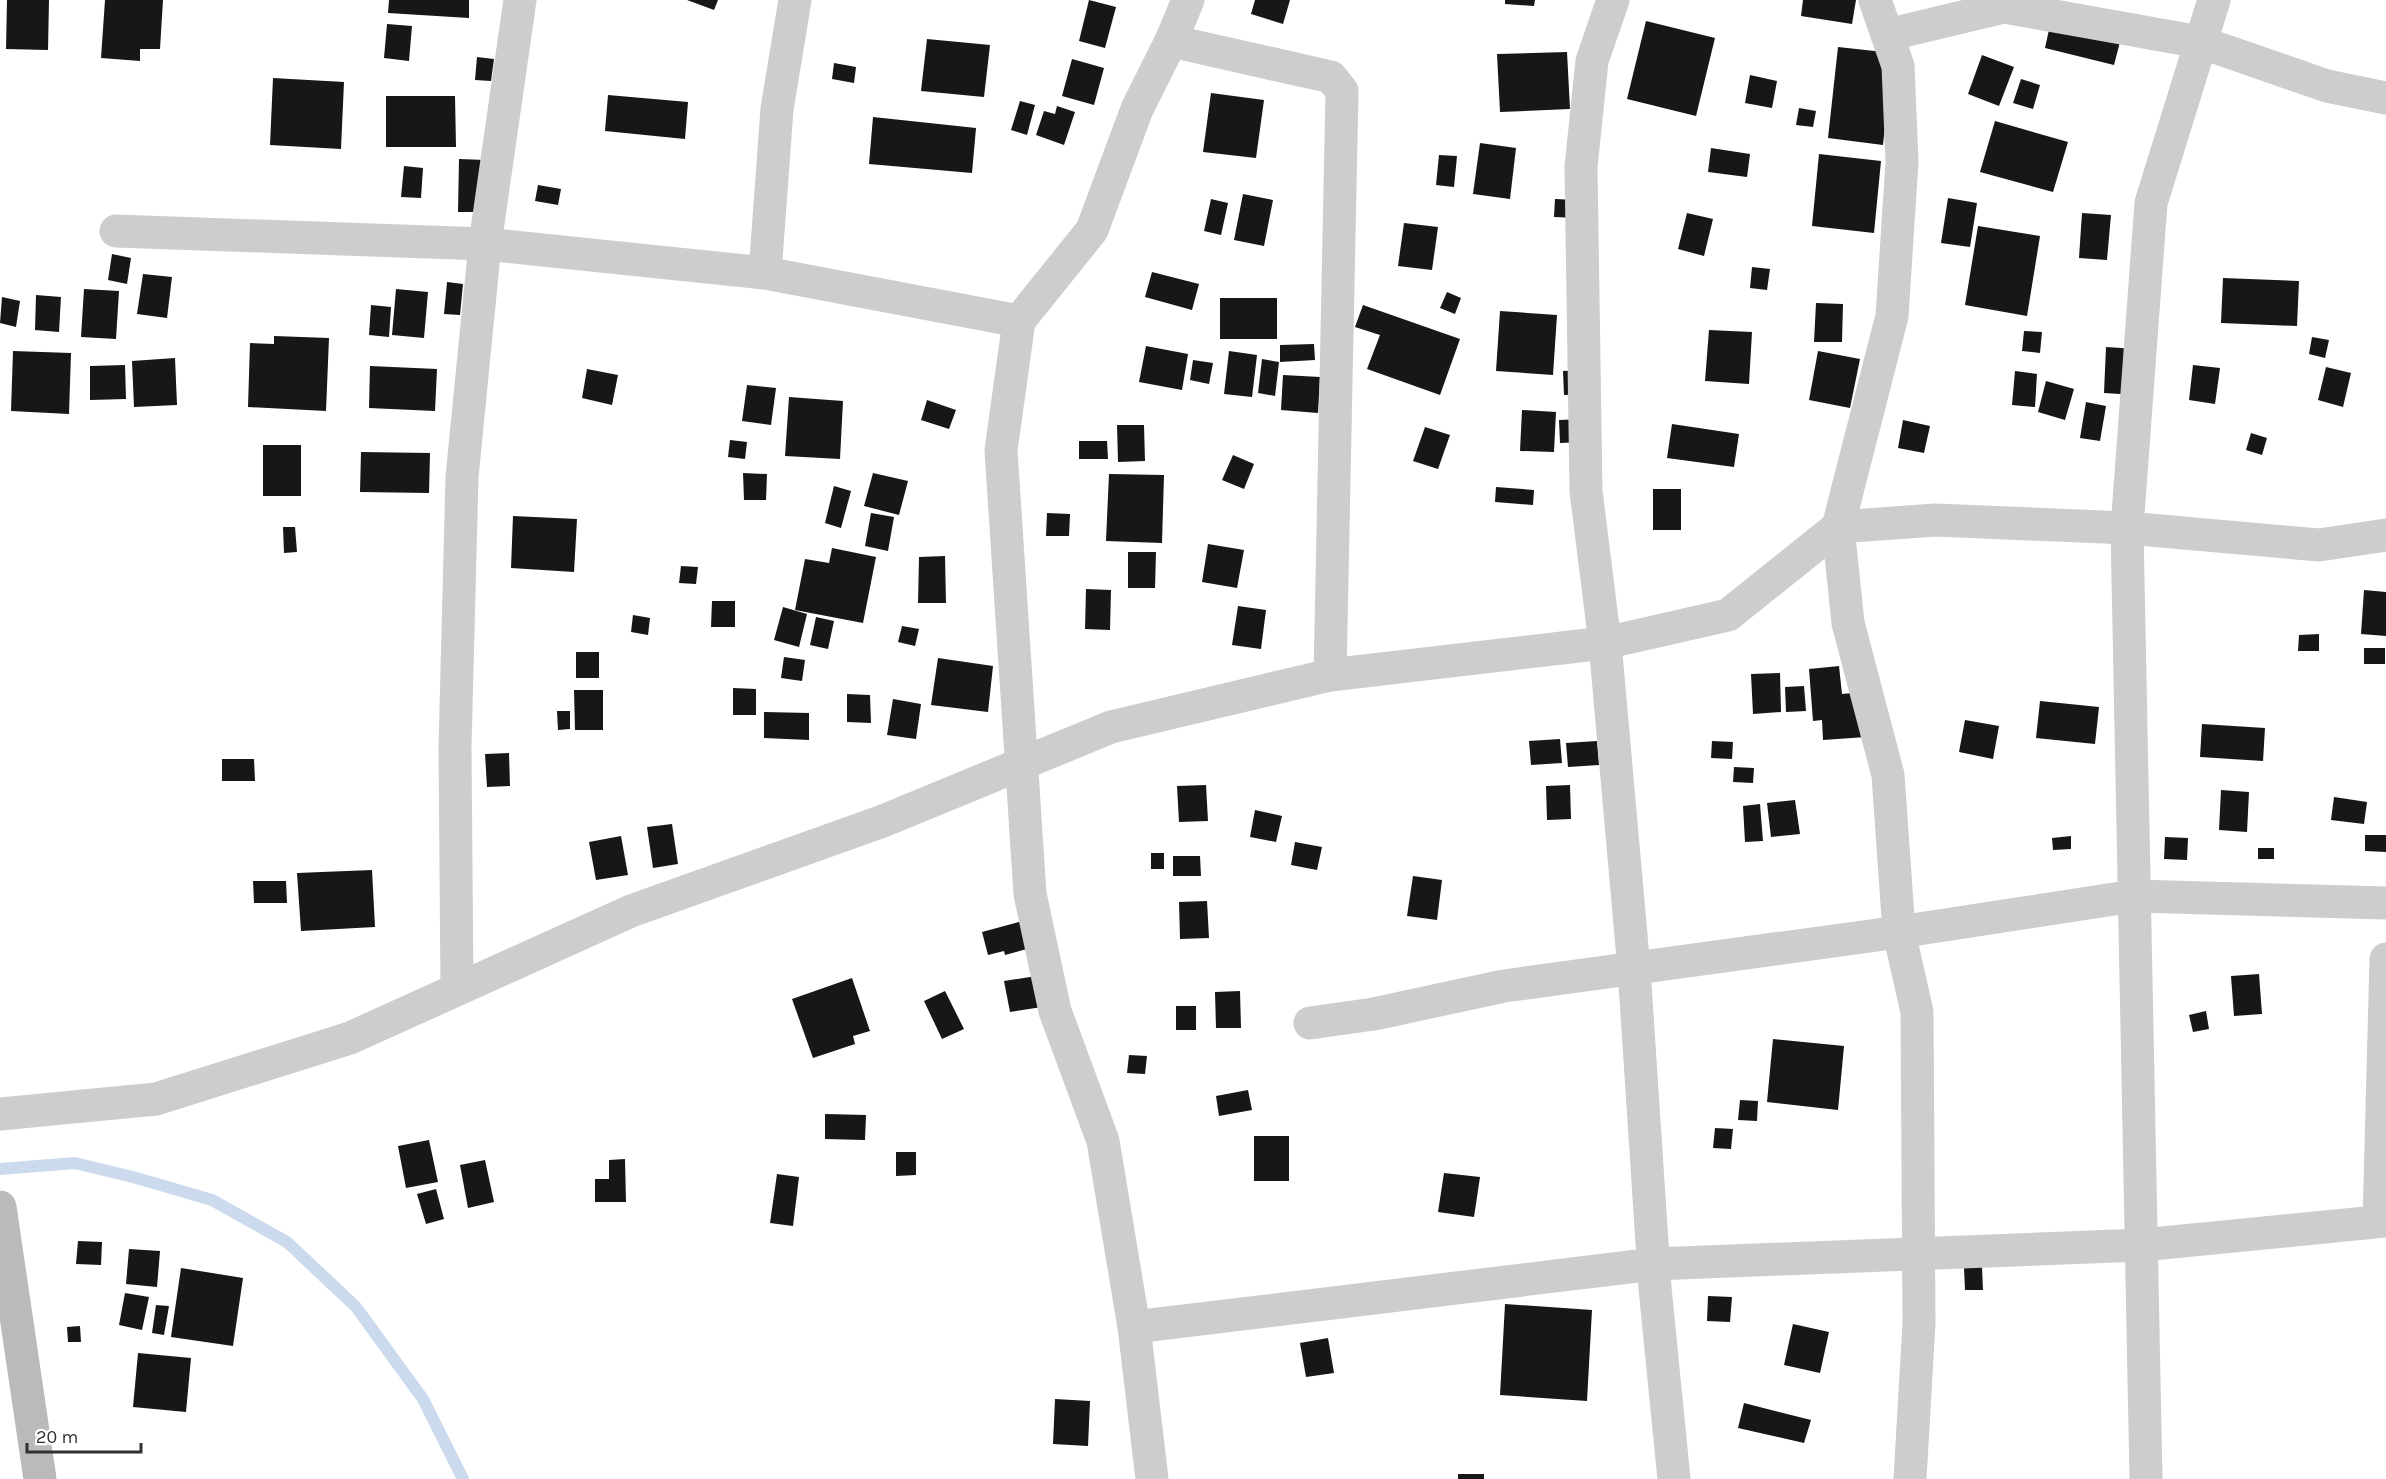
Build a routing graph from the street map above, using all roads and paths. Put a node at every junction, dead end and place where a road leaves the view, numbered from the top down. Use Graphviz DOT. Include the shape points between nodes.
graph roads {
  1 [pos="520,0"];
  2 [pos="795,0"];
  3 [pos="1188,0"];
  4 [pos="1613,0"];
  5 [pos="1875,0"];
  6 [pos="2214,0"];
  7 [pos="1887,35"];
  8 [pos="1171,41"];
  9 [pos="2200,42"];
  10 [pos="2386,98"];
  11 [pos="116,231"];
  12 [pos="485,244"];
  13 [pos="765,273"];
  14 [pos="1019,321"];
  15 [pos="1838,527"];
  16 [pos="2127,528"];
  17 [pos="2386,536"];
  18 [pos="1605,643"];
  19 [pos="1330,675"];
  20 [pos="1022,764"];
  21 [pos="2134,896"];
  22 [pos="2386,903"];
  23 [pos="1899,932"];
  24 [pos="2386,959"];
  25 [pos="1634,969"];
  26 [pos="457,989"];
  27 [pos="1310,1023"];
  28 [pos="0,1114"];
  29 [pos="0,1207"];
  30 [pos="2383,1221"];
  31 [pos="2142,1245"];
  32 [pos="1918,1255"];
  33 [pos="1654,1264"];
  34 [pos="1134,1327"];
  35 [pos="40,1479"];
  36 [pos="1152,1479"];
  37 [pos="1674,1479"];
  38 [pos="1910,1479"];
  39 [pos="2146,1479"];
  1 -- 12 [label="street"];
  2 -- 13 [label="street" via="777,109"];
  3 -- 8 [label="street"];
  4 -- 18 [label="street" via="1592,61 1581,167 1586,491"];
  5 -- 7 [label="street"];
  6 -- 9 [label="street"];
  7 -- 9 [label="street" via="2004,7"];
  7 -- 15 [label="street" via="1898,66 1902,162 1892,316"];
  8 -- 14 [label="street" via="1137,109 1092,230"];
  8 -- 19 [label="street" via="1331,77 1342,91"];
  9 -- 10 [label="street" via="2327,86"];
  9 -- 16 [label="street" via="2151,202"];
  11 -- 12 [label="street"];
  12 -- 13 [label="street"];
  12 -- 26 [label="street" via="462,489 454,747"];
  13 -- 14 [label="street"];
  14 -- 20 [label="street" via="1001,450"];
  15 -- 16 [label="street" via="1935,520"];
  15 -- 18 [label="street" via="1728,615"];
  15 -- 23 [label="street" via="1848,623 1888,775"];
  16 -- 17 [label="street" via="2319,545"];
  16 -- 21 [label="street"];
  18 -- 19 [label="street"];
  18 -- 25 [label="street"];
  19 -- 20 [label="street" via="1112,727"];
  20 -- 26 [label="street" via="883,821 631,911"];
  20 -- 34 [label="street" via="1030,894 1055,1011 1103,1141"];
  21 -- 22 [label="street"];
  21 -- 23 [label="street"];
  21 -- 31 [label="street"];
  23 -- 25 [label="street"];
  23 -- 32 [label="street" via="1917,1012"];
  24 -- 30 [label="street"];
  25 -- 27 [label="street" via="1504,986 1374,1014"];
  25 -- 33 [label="street"];
  26 -- 28 [label="street" via="350,1038 156,1098"];
  29 -- 35 [label="main road"];
  30 -- 31 [label="street"];
  31 -- 32 [label="street"];
  31 -- 39 [label="street"];
  32 -- 33 [label="street"];
  32 -- 38 [label="street" via="1919,1323"];
  33 -- 34 [label="street"];
  33 -- 37 [label="street"];
  34 -- 36 [label="street"];
}
